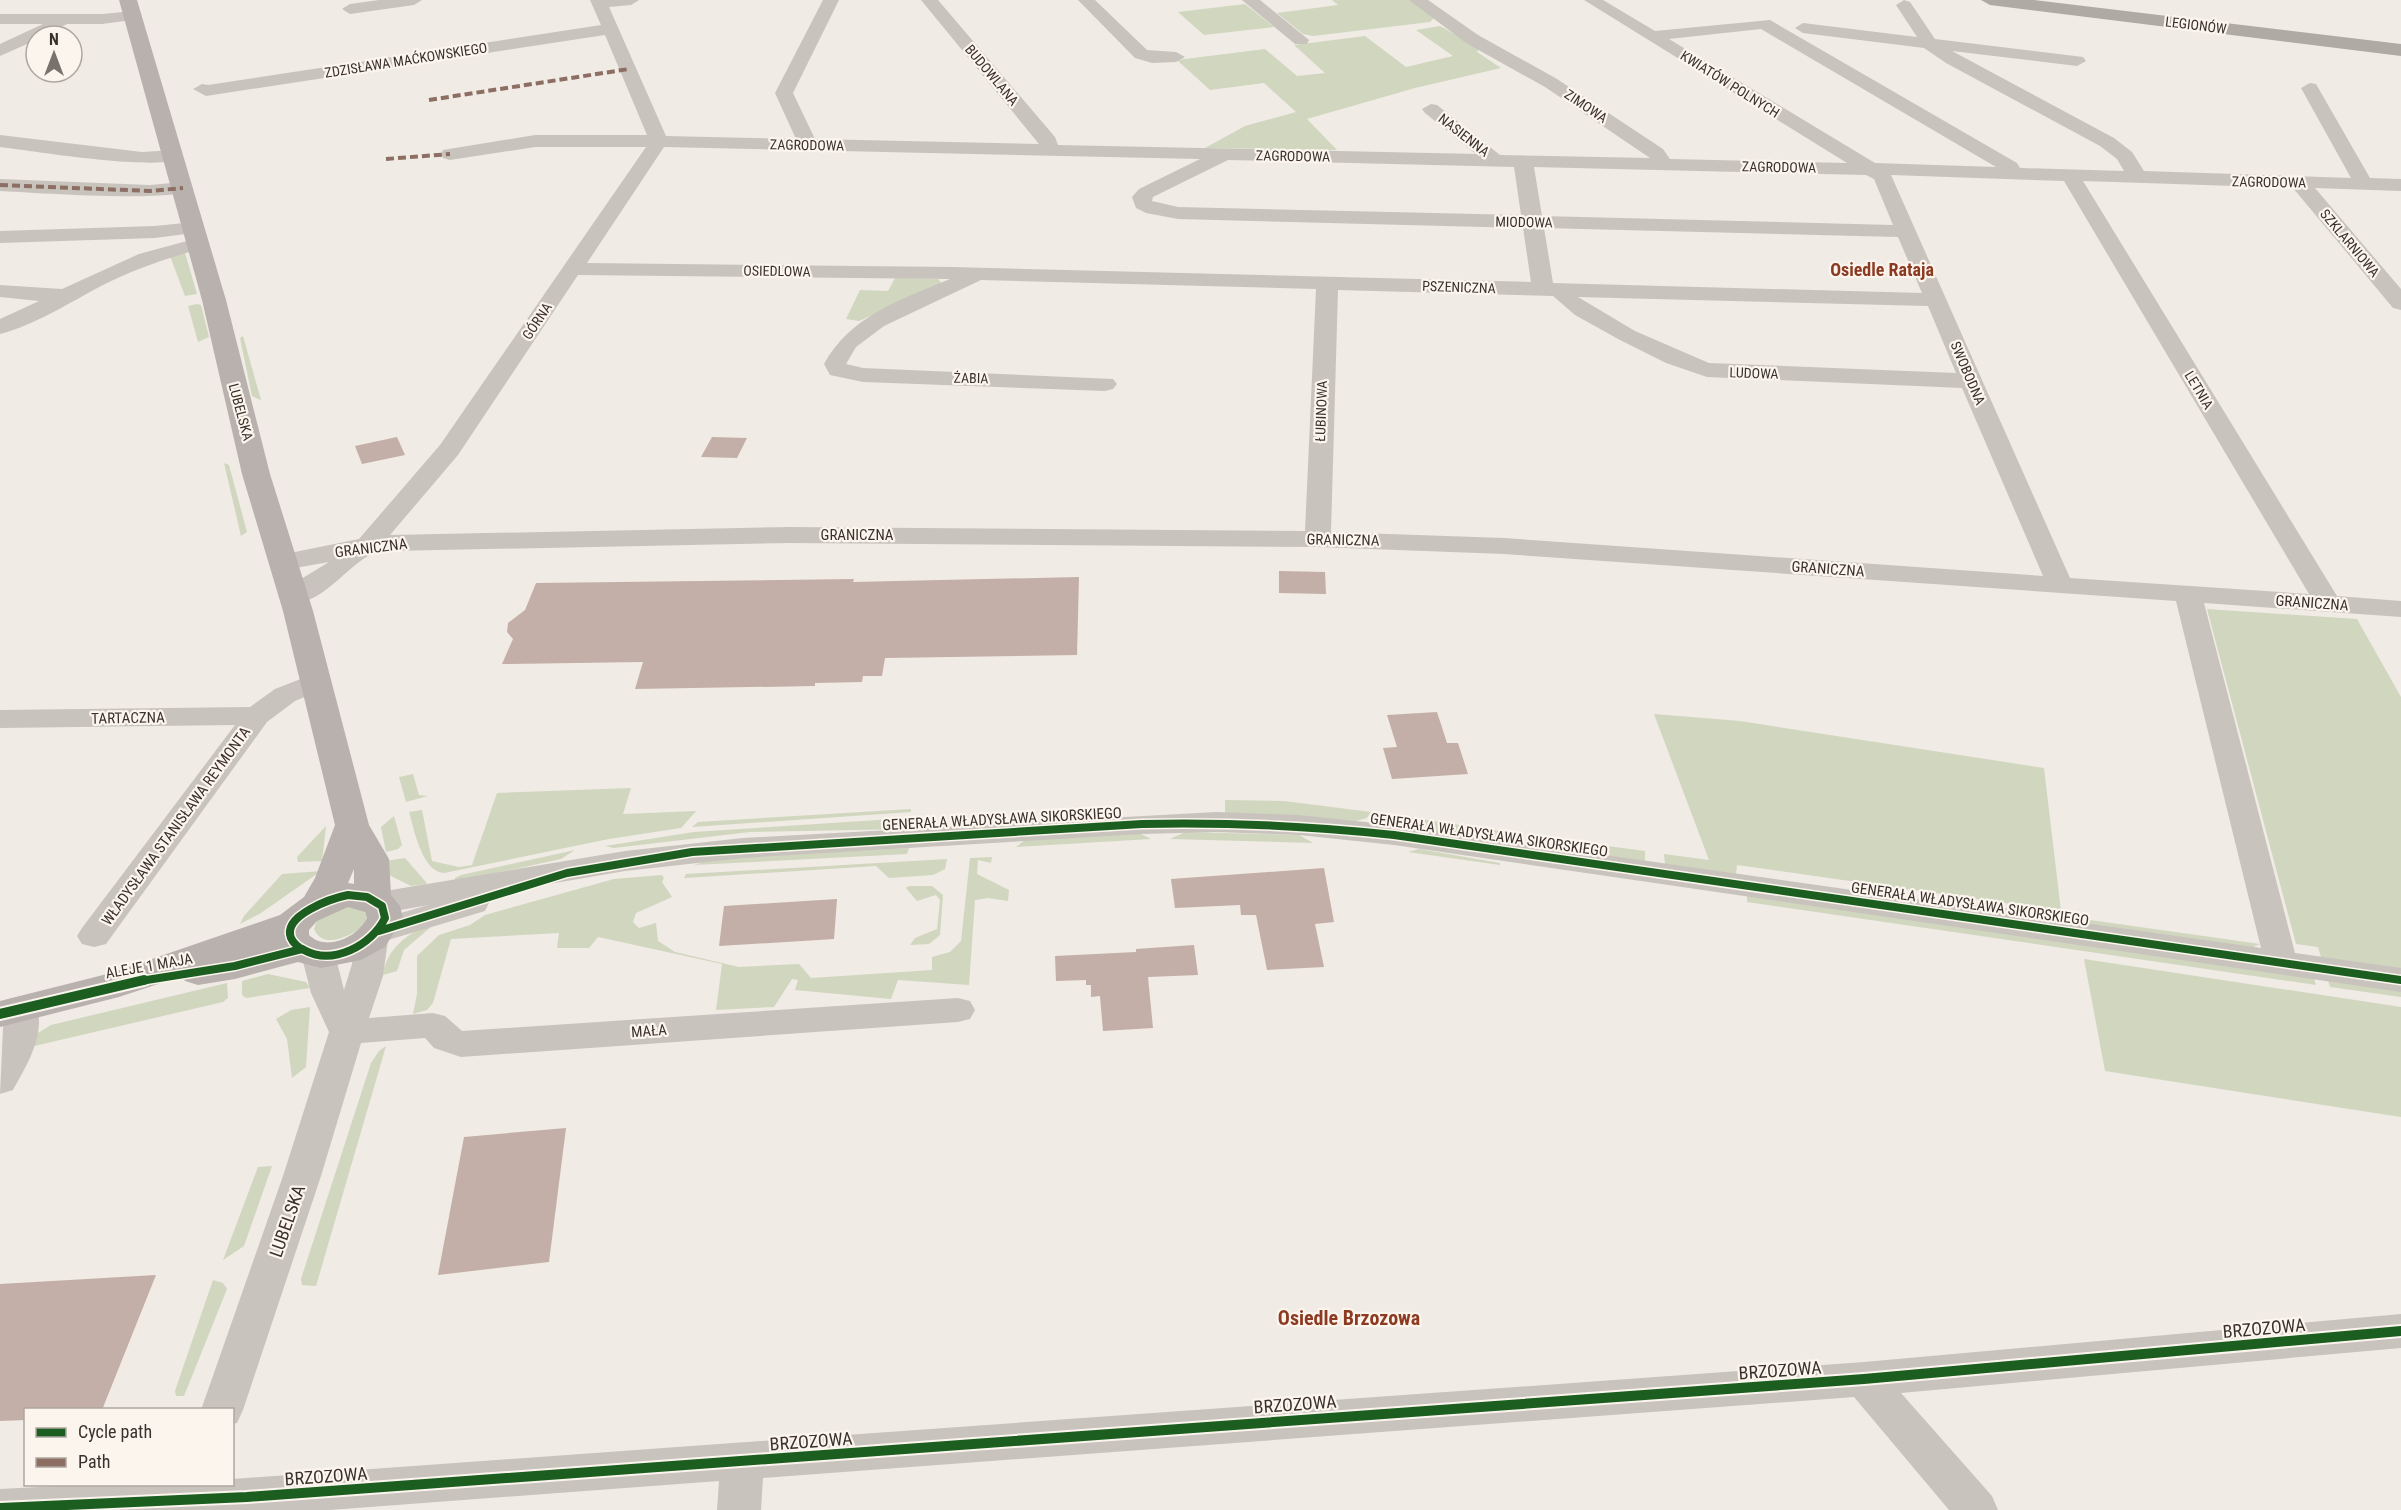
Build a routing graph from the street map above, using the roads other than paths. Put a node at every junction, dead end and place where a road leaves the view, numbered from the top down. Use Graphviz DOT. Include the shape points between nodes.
graph roads {
  1 [pos="414,0"];
  2 [pos="631,0"];
  3 [pos="831,0"];
  4 [pos="929,0"];
  5 [pos="1086,0"];
  6 [pos="1250,0"];
  7 [pos="1417,0"];
  8 [pos="1592,0"];
  9 [pos="1990,0"];
  10 [pos="598,2"];
  11 [pos="1904,5"];
  12 [pos="131,8"];
  13 [pos="350,9"];
  14 [pos="0,20"];
  15 [pos="65,20"];
  16 [pos="1803,28"];
  17 [pos="610,29"];
  18 [pos="1653,36"];
  19 [pos="1301,40"];
  20 [pos="1930,44"];
  21 [pos="2401,50"];
  22 [pos="0,51"];
  23 [pos="1176,57"];
  24 [pos="2077,61"];
  25 [pos="2310,88"];
  26 [pos="202,89"];
  27 [pos="1431,109"];
  28 [pos="1256,138"];
  29 [pos="0,141"];
  30 [pos="659,141"];
  31 [pos="808,145"];
  32 [pos="1048,151"];
  33 [pos="450,154"];
  34 [pos="1223,154"];
  35 [pos="174,156"];
  36 [pos="1496,160"];
  37 [pos="1523,161"];
  38 [pos="1664,164"];
  39 [pos="1868,169"];
  40 [pos="2015,174"];
  41 [pos="2070,175"];
  42 [pos="2138,178"];
  43 [pos="2300,183"];
  44 [pos="2364,184"];
  45 [pos="0,185"];
  46 [pos="2401,185"];
  47 [pos="183,188"];
  48 [pos="1531,222"];
  49 [pos="1906,231"];
  50 [pos="196,236"];
  51 [pos="0,237"];
  52 [pos="573,269"];
  53 [pos="981,274"];
  54 [pos="1327,284"];
  55 [pos="1551,290"];
  56 [pos="0,291"];
  57 [pos="63,296"];
  58 [pos="1937,300"];
  59 [pos="2401,303"];
  60 [pos="0,327"];
  61 [pos="1972,381"];
  62 [pos="1105,384"];
  63 [pos="1318,539"];
  64 [pos="368,545"];
  65 [pos="284,562"];
  66 [pos="2060,585"];
  67 [pos="2187,594"];
  68 [pos="293,596"];
  69 [pos="2328,604"];
  70 [pos="2401,609"];
  71 [pos="316,682"];
  72 [pos="257,716"];
  73 [pos="0,719"];
  74 [pos="352,825"];
  75 [pos="375,918"];
  76 [pos="308,932"];
  77 [pos="94,936"];
  78 [pos="2281,963"];
  79 [pos="2401,980"];
  80 [pos="958,1010"];
  81 [pos="10,1011"];
  82 [pos="346,1032"];
  83 [pos="0,1081"];
  84 [pos="2397,1338"];
  85 [pos="1864,1379"];
  86 [pos="223,1408"];
  87 [pos="742,1461"];
  88 [pos="191,1498"];
  89 [pos="0,1508"];
  90 [pos="739,1510"];
  91 [pos="1976,1510"];
  1 -- 13 [label="street"];
  2 -- 10 [label="street"];
  3 -- 31 [label="street" via="784,93"];
  4 -- 32 [label="street, BUDOWLANA" via="1048,141"];
  5 -- 23 [label="street" via="1140,54"];
  6 -- 19 [label="street"];
  7 -- 38 [label="street, ZIMOWA" via="1472,39 1551,83 1656,153"];
  8 -- 18 [label="street, KWIATÓW POLNYCH"];
  9 -- 21 [label="highway, LEGIONÓW"];
  10 -- 17 [label="street"];
  11 -- 20 [label="street"];
  12 -- 15 [label="street"];
  12 -- 35 [label="main road, LUBELSKA"];
  14 -- 15 [label="street"];
  15 -- 22 [label="street"];
  16 -- 20 [label="street"];
  17 -- 26 [label="street, ZDZISŁAWA MAĆKOWSKIEGO" via="206,92"];
  17 -- 30 [label="street"];
  18 -- 39 [label="street, KWIATÓW POLNYCH"];
  18 -- 40 [label="street" via="1764,24 2010,167"];
  20 -- 24 [label="street"];
  20 -- 42 [label="street" via="2107,142 2125,156"];
  25 -- 44 [label="street"];
  27 -- 36 [label="street, NASIENNA"];
  28 -- 34 [label="street"];
  29 -- 35 [label="street" via="142,158"];
  30 -- 31 [label="street, ZAGRODOWA"];
  30 -- 33 [label="street, ZAGRODOWA" via="536,141"];
  30 -- 52 [label="street, GÓRNA"];
  31 -- 32 [label="street, ZAGRODOWA"];
  32 -- 34 [label="street, ZAGRODOWA"];
  34 -- 36 [label="street, ZAGRODOWA"];
  34 -- 48 [label="street, MIODOWA" via="1146,193 1143,204 1178,213"];
  35 -- 47 [label="main road, LUBELSKA"];
  36 -- 37 [label="street, ZAGRODOWA"];
  37 -- 38 [label="street, ZAGRODOWA"];
  37 -- 48 [label="street"];
  38 -- 39 [label="street, ZAGRODOWA"];
  39 -- 40 [label="street, ZAGRODOWA"];
  39 -- 49 [label="street, SWOBODNA" via="1882,176"];
  40 -- 41 [label="street, ZAGRODOWA"];
  41 -- 42 [label="street, ZAGRODOWA"];
  41 -- 69 [label="street, LETNIA"];
  42 -- 43 [label="street, ZAGRODOWA"];
  43 -- 44 [label="street, ZAGRODOWA"];
  43 -- 59 [label="street, SZKLARNIOWA"];
  44 -- 46 [label="street, ZAGRODOWA"];
  45 -- 47 [label="street" via="150,191"];
  47 -- 50 [label="main road, LUBELSKA"];
  48 -- 49 [label="street, MIODOWA"];
  48 -- 55 [label="street"];
  49 -- 58 [label="street, SWOBODNA"];
  50 -- 51 [label="street" via="146,233"];
  50 -- 57 [label="street"];
  50 -- 65 [label="main road, LUBELSKA" via="256,474"];
  52 -- 53 [label="street, OSIEDLOWA"];
  52 -- 64 [label="street, GÓRNA" via="449,450"];
  53 -- 54 [label="street, PSZENICZNA"];
  53 -- 62 [label="street, ŻABIA" via="868,326 848,342 836,364 838,370 863,375"];
  54 -- 55 [label="street, PSZENICZNA"];
  54 -- 63 [label="street, ŁUBINOWA"];
  55 -- 58 [label="street, PSZENICZNA"];
  55 -- 61 [label="street, LUDOWA" via="1679,361 1707,370"];
  56 -- 57 [label="street"];
  57 -- 60 [label="street"];
  58 -- 61 [label="street, SWOBODNA"];
  61 -- 66 [label="street, SWOBODNA"];
  63 -- 64 [label="street, GRANICZNA" via="789,535"];
  63 -- 66 [label="street, GRANICZNA" via="1504,546"];
  64 -- 65 [label="street, GRANICZNA"];
  64 -- 68 [label="street, GÓRNA"];
  65 -- 68 [label="main road, LUBELSKA"];
  66 -- 67 [label="street, GRANICZNA"];
  67 -- 69 [label="street, GRANICZNA"];
  67 -- 78 [label="street"];
  68 -- 71 [label="main road, LUBELSKA"];
  69 -- 70 [label="street, GRANICZNA"];
  71 -- 72 [label="street, WŁADYSŁAWA STANISŁAWA REYMONTA" via="285,695"];
  71 -- 74 [label="main road, LUBELSKA"];
  72 -- 73 [label="street, TARTACZNA"];
  72 -- 77 [label="street, WŁADYSŁAWA STANISŁAWA REYMONTA"];
  74 -- 75 [label="main road, LUBELSKA" via="372,858"];
  74 -- 76 [label="main road"];
  75 -- 76 [label="main road" via="348,950"];
  75 -- 76 [label="main road" via="348,895"];
  75 -- 78 [label="street, GENERAŁA WŁADYSŁAWA SIKORSKIEGO" via="652,857 743,848 1216,822 1299,825 1417,838"];
  75 -- 82 [label="street, LUBELSKA" via="365,986"];
  76 -- 81 [label="main road, ALEJE 1 MAJA" via="235,966 119,984"];
  76 -- 82 [label="street"];
  78 -- 79 [label="street, GENERAŁA WŁADYSŁAWA SIKORSKIEGO"];
  80 -- 82 [label="street, MAŁA" via="461,1044 446,1039 433,1025"];
  81 -- 83 [label="street" via="19,1043"];
  82 -- 86 [label="street, LUBELSKA" via="324,1112"];
  84 -- 85 [label="street, BRZOZOWA"];
  85 -- 87 [label="street, BRZOZOWA"];
  85 -- 91 [label="street"];
  87 -- 88 [label="street, BRZOZOWA"];
  87 -- 90 [label="street"];
  88 -- 89 [label="street, BRZOZOWA"];
}
